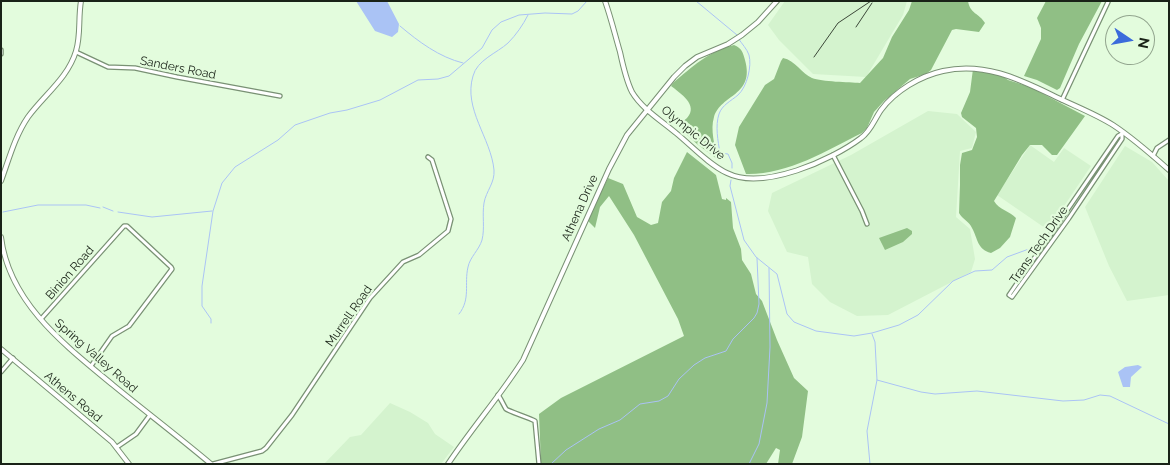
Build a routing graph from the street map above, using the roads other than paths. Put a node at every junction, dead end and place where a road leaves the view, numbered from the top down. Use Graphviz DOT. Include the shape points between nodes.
graph roads {
  1 [pos="81,1"];
  2 [pos="605,1"];
  3 [pos="777,1"];
  4 [pos="1108,2"];
  5 [pos="1,50"];
  6 [pos="76,52"];
  7 [pos="1,54"];
  8 [pos="280,96"];
  9 [pos="1062,100"];
  10 [pos="648,109"];
  11 [pos="1123,134"];
  12 [pos="1169,140"];
  13 [pos="833,155"];
  14 [pos="428,156"];
  15 [pos="1153,156"];
  16 [pos="1169,170"];
  17 [pos="1,181"];
  18 [pos="1065,215"];
  19 [pos="1069,218"];
  20 [pos="867,224"];
  21 [pos="1,237"];
  22 [pos="1046,242"];
  23 [pos="1050,244"];
  24 [pos="1028,268"];
  25 [pos="1032,271"];
  26 [pos="41,319"];
  27 [pos="1,349"];
  28 [pos="12,358"];
  29 [pos="91,366"];
  30 [pos="1,372"];
  31 [pos="498,395"];
  32 [pos="150,416"];
  33 [pos="117,447"];
  34 [pos="129,464"];
  35 [pos="212,464"];
  36 [pos="448,464"];
  37 [pos="539,464"];
  1 -- 6 [label="street"];
  2 -- 10 [label="street, Olympic Drive" via="627,81"];
  3 -- 10 [label="street, Athena Drive" via="742,35 685,66"];
  4 -- 9 [label="street"];
  5 -- 7 [label="street"];
  6 -- 8 [label="street, Sanders Road" via="115,69 135,68"];
  6 -- 17 [label="street" via="54,88 28,117 16,139"];
  9 -- 11 [label="street, Olympic Drive" via="1104,120"];
  9 -- 13 [label="street, Olympic Drive" via="1001,73 969,68 936,72 920,78 894,97 882,108 866,134"];
  10 -- 13 [label="street, Olympic Drive" via="710,161 727,173 740,177 772,176"];
  10 -- 31 [label="street, Athena Drive" via="614,158 523,360"];
  11 -- 15 [label="street, Olympic Drive"];
  11 -- 18 [label="street, Trans Tech Drive" via="1118,136"];
  11 -- 19 [label="street, Trans Tech Drive"];
  12 -- 15 [label="street" via="1157,148"];
  13 -- 20 [label="street"];
  14 -- 35 [label="street, Murrell Road" via="451,219 448,231 403,262 370,298 292,415 266,448"];
  15 -- 16 [label="street, Olympic Drive"];
  18 -- 19 [label="street"];
  18 -- 22 [label="street, Trans Tech Drive"];
  19 -- 23 [label="street, Trans Tech Drive"];
  21 -- 26 [label="street, Spring Valley Road" via="10,270"];
  22 -- 23 [label="street"];
  22 -- 24 [label="street, Trans Tech Drive"];
  23 -- 25 [label="street, Trans Tech Drive"];
  24 -- 25 [label="street"];
  24 -- 25 [label="street, Trans Tech Drive" via="1010,297"];
  26 -- 29 [label="street, Spring Valley Road"];
  26 -- 29 [label="street, Binion Road" via="122,227 127,226 163,259 172,269 129,326 112,336"];
  27 -- 28 [label="street, Athens Road"];
  28 -- 30 [label="street"];
  28 -- 33 [label="street, Athens Road"];
  29 -- 32 [label="street, Spring Valley Road"];
  31 -- 36 [label="street, Athena Drive"];
  31 -- 37 [label="street" via="510,412 536,422"];
  32 -- 33 [label="street" via="136,434"];
  32 -- 35 [label="street, Spring Valley Road"];
  33 -- 34 [label="street, Athens Road"];
}
